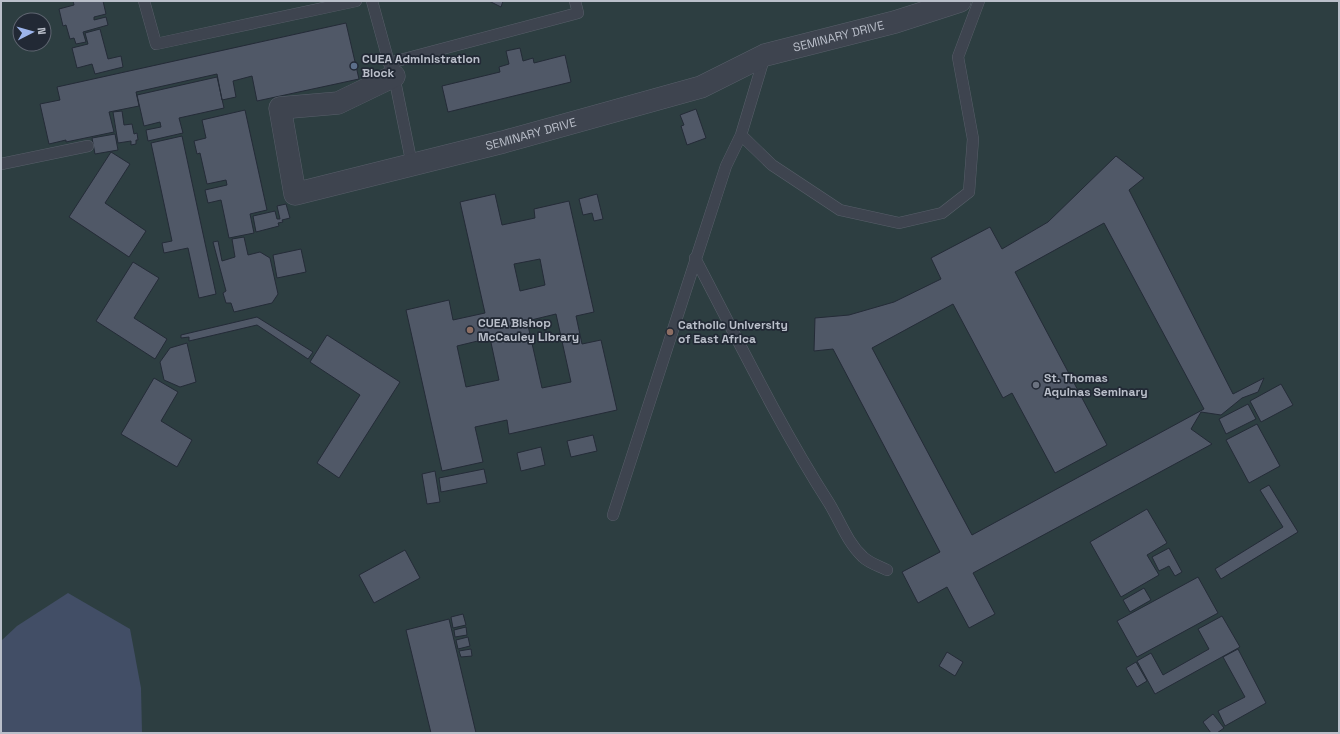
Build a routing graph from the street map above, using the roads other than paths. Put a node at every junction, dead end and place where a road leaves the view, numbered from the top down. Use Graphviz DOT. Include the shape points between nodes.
graph roads {
  1 [pos="144,1"];
  2 [pos="356,1"];
  3 [pos="372,1"];
  4 [pos="575,1"];
  5 [pos="960,1"];
  6 [pos="979,1"];
  7 [pos="313,6"];
  8 [pos="765,55"];
  9 [pos="392,70"];
  10 [pos="741,136"];
  11 [pos="88,146"];
  12 [pos="1,164"];
  13 [pos="412,165"];
  14 [pos="696,258"];
  15 [pos="613,514"];
  16 [pos="887,570"];
  1 -- 7 [label="lane" via="156,44"];
  2 -- 7 [label="lane"];
  3 -- 9 [label="lane"];
  4 -- 9 [label="lane" via="578,13"];
  5 -- 8 [label="street, SEMINARY DRIVE" via="895,22"];
  6 -- 10 [label="lane" via="958,57 974,139 969,192 942,214 899,223 840,210 772,165"];
  8 -- 10 [label="lane"];
  8 -- 13 [label="street, SEMINARY DRIVE" via="701,87"];
  9 -- 13 [label="lane"];
  9 -- 13 [label="street, SEMINARY DRIVE" via="338,103 280,108 294,194"];
  10 -- 14 [label="lane" via="726,166"];
  11 -- 12 [label="lane"];
  14 -- 15 [label="lane"];
  14 -- 16 [label="lane" via="806,466 847,537 863,558"];
}
